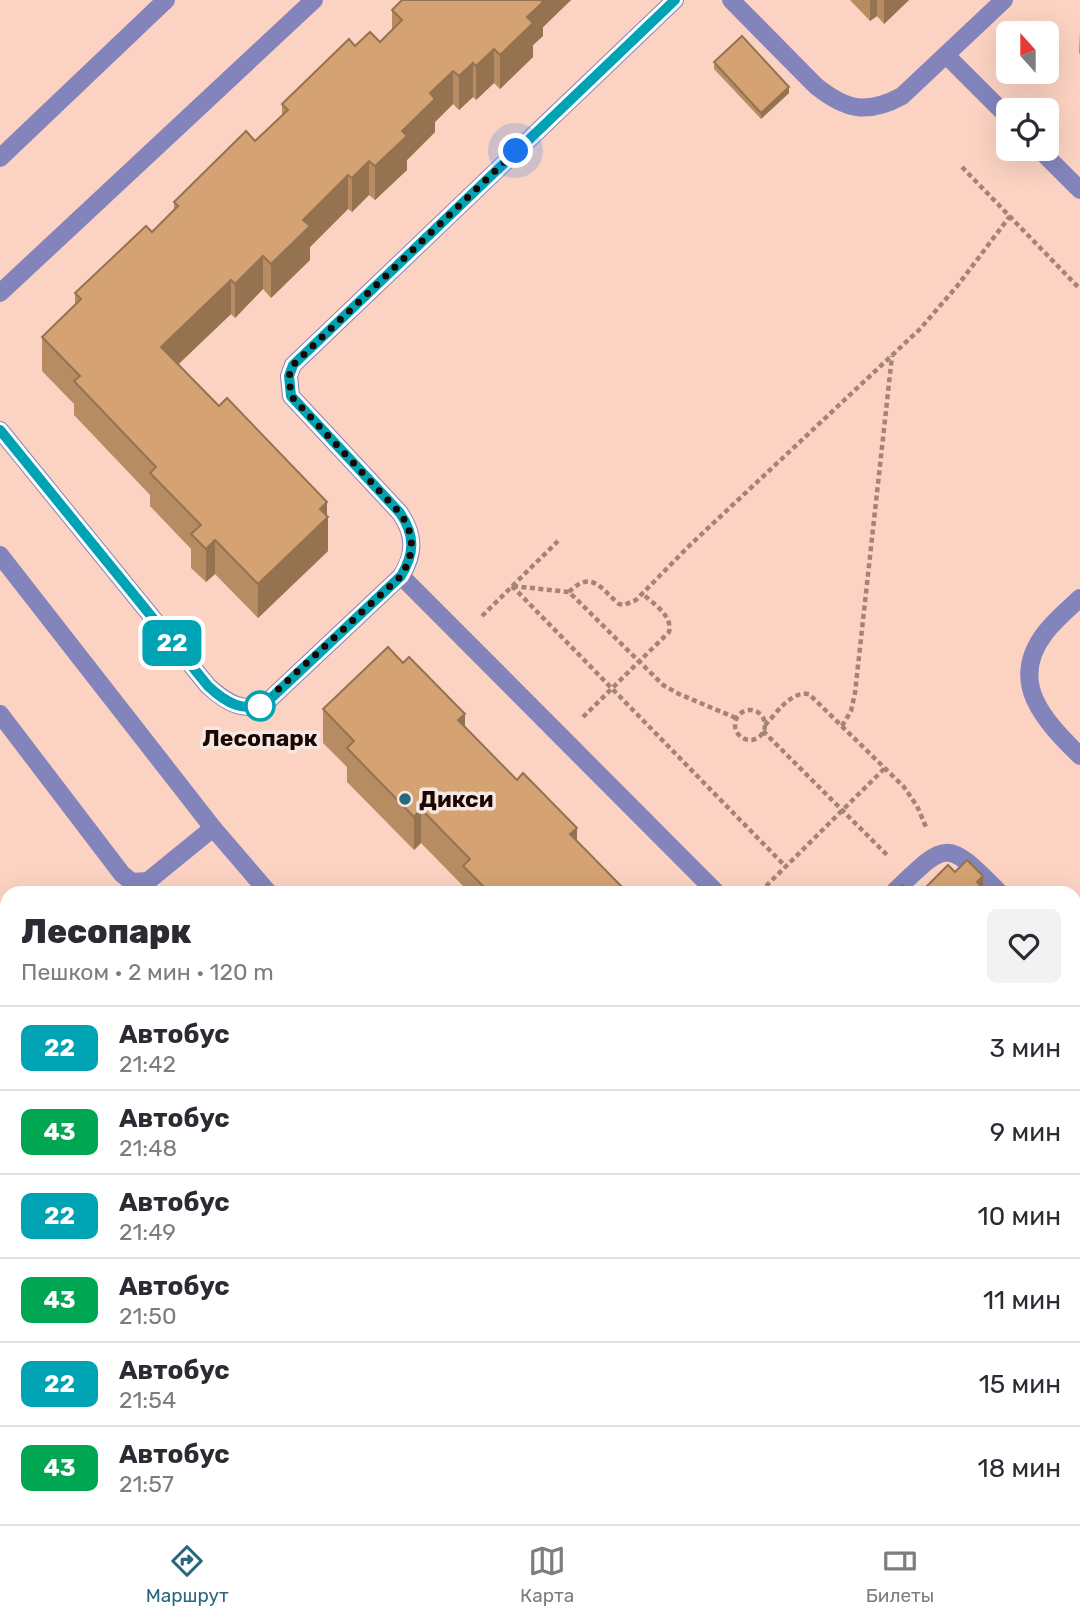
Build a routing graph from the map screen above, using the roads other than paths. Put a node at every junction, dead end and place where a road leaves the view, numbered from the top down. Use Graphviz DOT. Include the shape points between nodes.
graph roads {
  1 [pos="166,0"];
  2 [pos="314,0"];
  3 [pos="675,0"];
  4 [pos="731,0"];
  5 [pos="1004,0"];
  6 [pos="947,56"];
  7 [pos="996,105"];
  8 [pos="0,158"];
  9 [pos="1052,161"];
  10 [pos="1080,190"];
  11 [pos="0,293"];
  12 [pos="0,430"];
  13 [pos="0,555"];
  14 [pos="401,576"];
  15 [pos="1080,598"];
  16 [pos="0,714"];
  17 [pos="1080,756"];
  18 [pos="213,828"];
  19 [pos="263,886"];
  20 [pos="710,886"];
  21 [pos="900,886"];
  22 [pos="993,886"];
  1 -- 8 [label="street"];
  2 -- 11 [label="street"];
  3 -- 14 [label="street" via="293,365 291,396 408,525 413,550"];
  4 -- 6 [label="street" via="816,86 857,108 888,104 902,96"];
  5 -- 6 [label="street"];
  6 -- 7 [label="street"];
  9 -- 10 [label="street"];
  12 -- 14 [label="street" via="195,672 217,695 236,706 253,707 268,701"];
  13 -- 18 [label="street"];
  14 -- 20 [label="street"];
  15 -- 17 [label="street" via="1046,631 1031,658 1029,673 1043,717"];
  16 -- 18 [label="street" via="132,882 148,881"];
  18 -- 19 [label="street"];
  21 -- 22 [label="street" via="936,855 950,852 959,854"];
}
